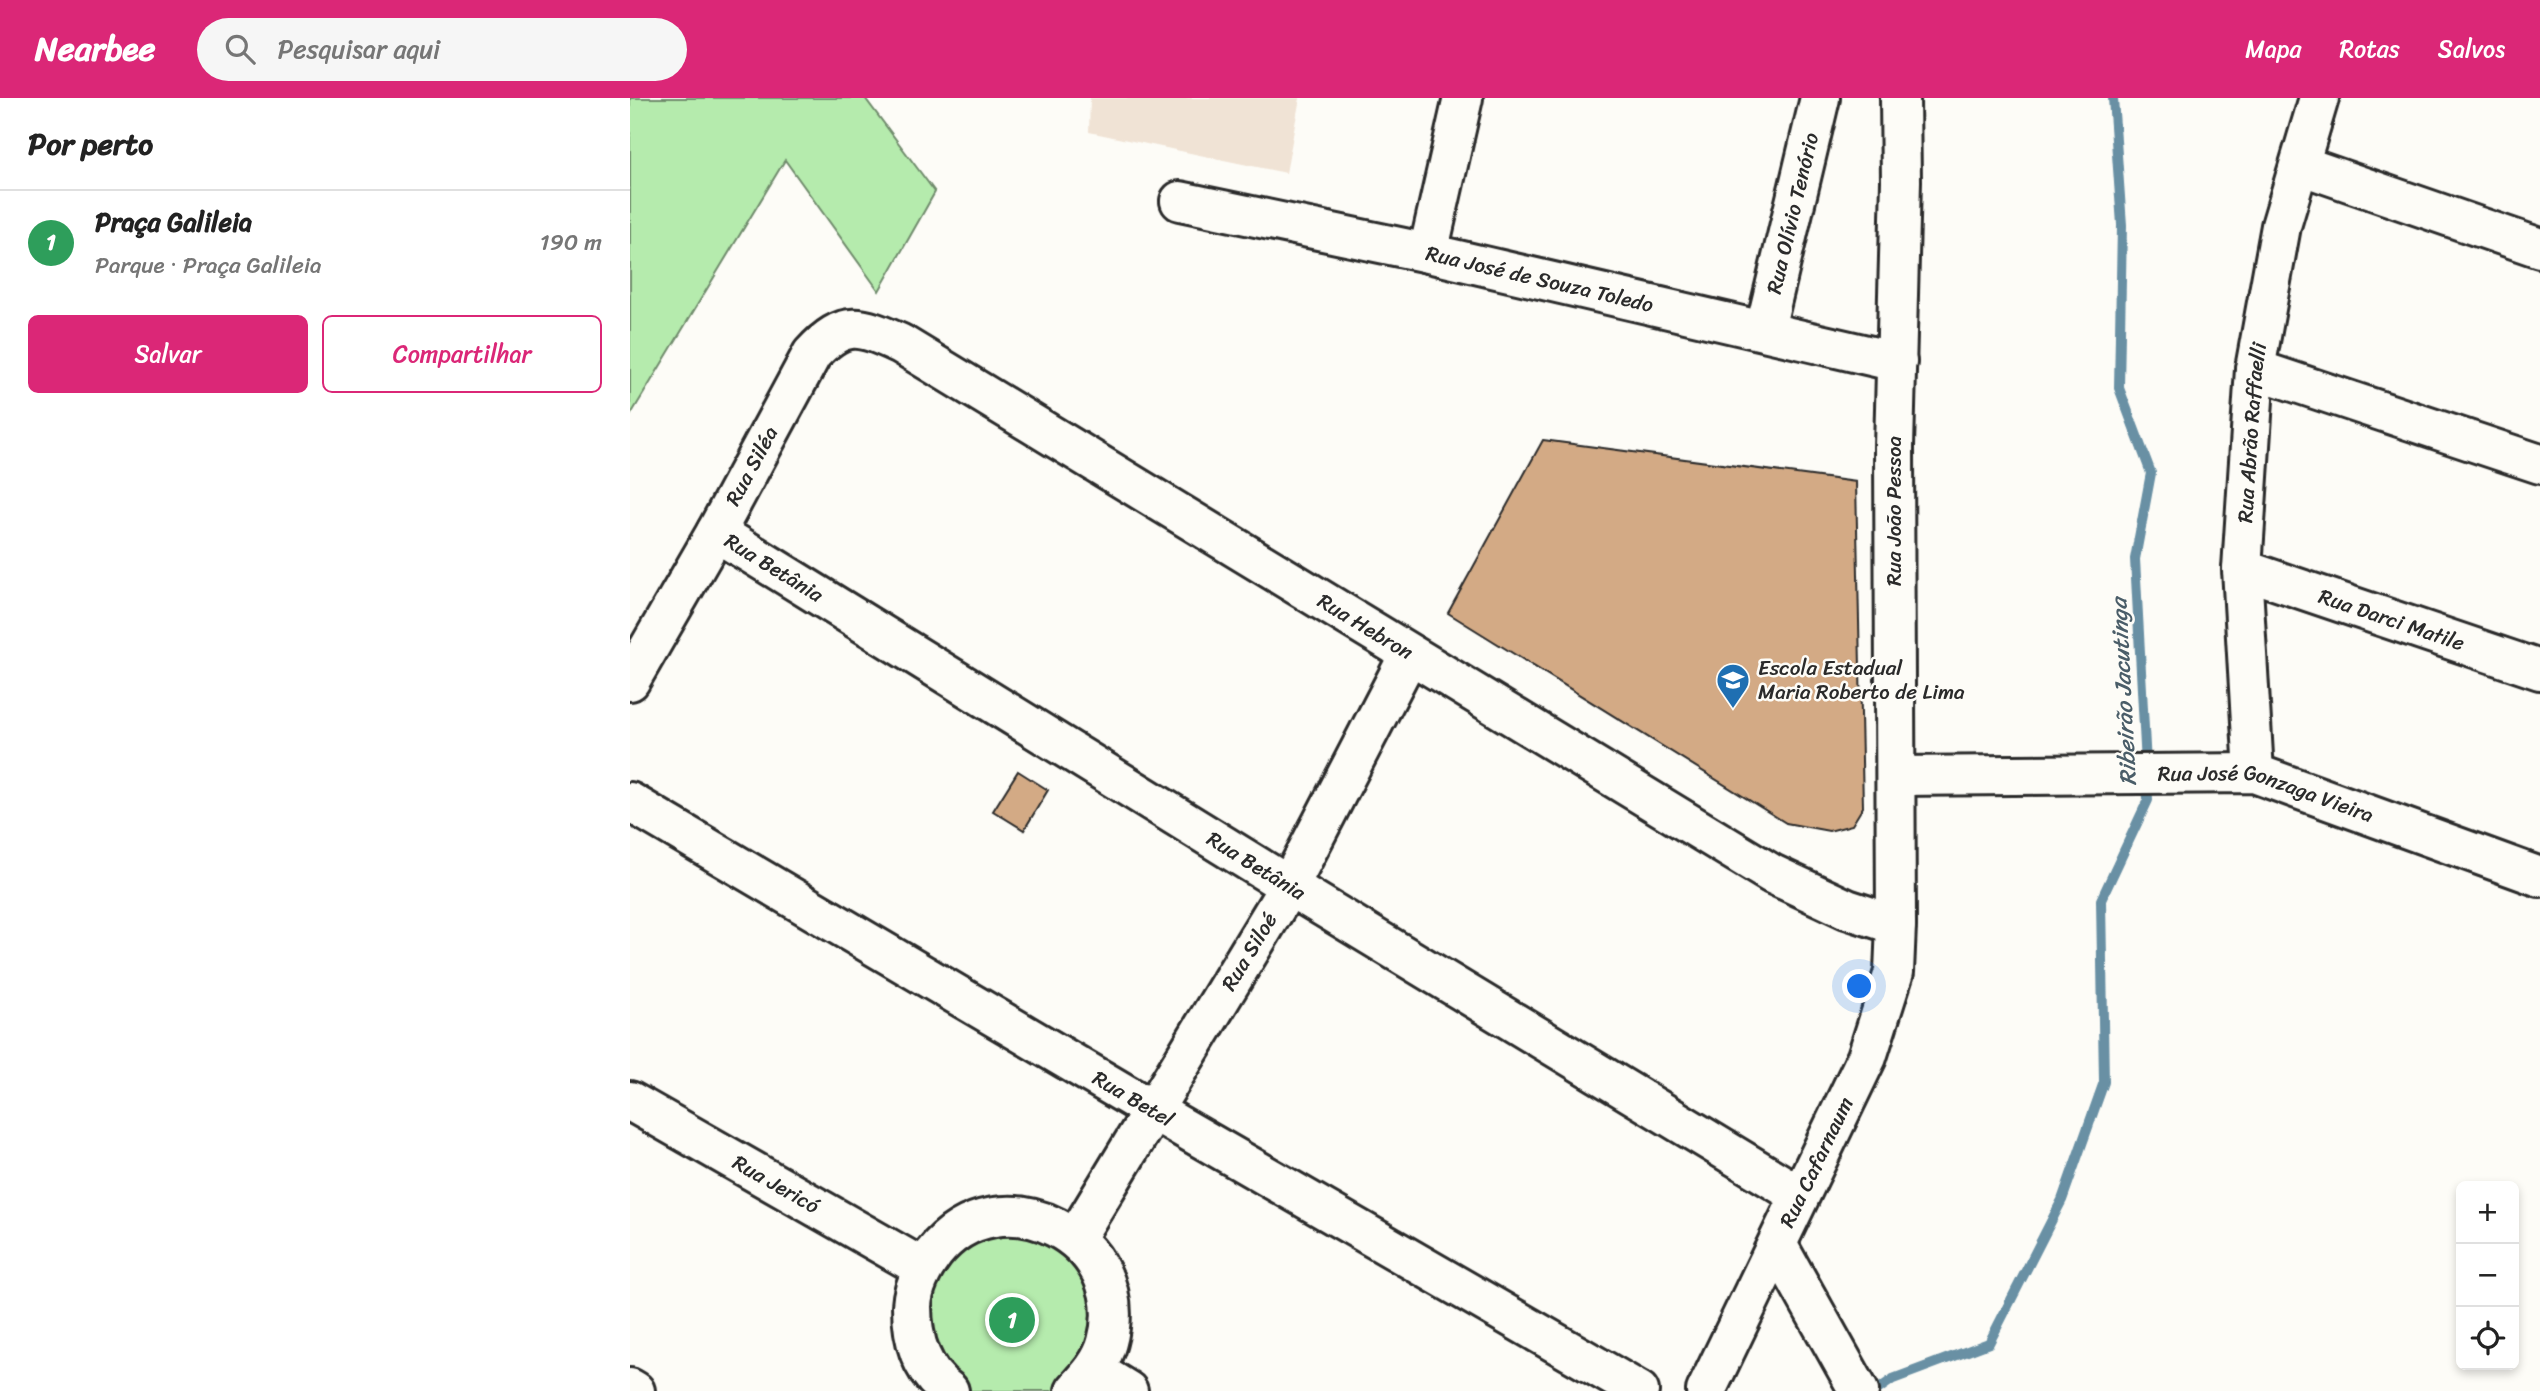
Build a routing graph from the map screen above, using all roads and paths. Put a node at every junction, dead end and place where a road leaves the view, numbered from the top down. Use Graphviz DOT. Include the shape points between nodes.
graph roads {
  1 [pos="1463,98"];
  2 [pos="1820,98"];
  3 [pos="1900,98"];
  4 [pos="2319,98"];
  5 [pos="2300,165"];
  6 [pos="1180,201"];
  7 [pos="2540,248"];
  8 [pos="1428,253"];
  9 [pos="1765,330"];
  10 [pos="838,332"];
  11 [pos="1897,362"];
  12 [pos="2255,369"];
  13 [pos="2540,464"];
  14 [pos="716,532"];
  15 [pos="2242,569"];
  16 [pos="1409,655"];
  17 [pos="2540,670"];
  18 [pos="630,681"];
  19 [pos="2254,773"];
  20 [pos="1896,776"];
  21 [pos="630,802"];
  22 [pos="2540,877"];
  23 [pos="1289,886"];
  24 [pos="1896,925"];
  25 [pos="630,1101"];
  26 [pos="1154,1111"];
  27 [pos="1799,1195"];
  28 [pos="1075,1238"];
  29 [pos="1778,1246"];
  30 [pos="923,1268"];
  31 [pos="1084,1380"];
  32 [pos="1857,1387"];
  33 [pos="630,1388"];
  34 [pos="635,1391"];
  35 [pos="948,1391"];
  36 [pos="1128,1391"];
  37 [pos="1639,1391"];
  38 [pos="1706,1391"];
  1 -- 8 [label="street"];
  2 -- 9 [label="street, Rua Olívio Tenório"];
  3 -- 11 [label="street, Rua João Pessoa"];
  4 -- 5 [label="street, Rua Abrão Raffaelli"];
  5 -- 7 [label="street"];
  5 -- 12 [label="street, Rua Abrão Raffaelli" via="2281,226"];
  6 -- 8 [label="street, Rua José de Souza Toledo"];
  8 -- 9 [label="street, Rua José de Souza Toledo"];
  9 -- 11 [label="street, Rua José de Souza Toledo"];
  10 -- 14 [label="street, Rua Siléa" via="812,355"];
  10 -- 16 [label="street, Rua Hebron" via="864,330 901,344"];
  11 -- 20 [label="street, Rua João Pessoa"];
  12 -- 13 [label="street"];
  12 -- 15 [label="street, Rua Abrão Raffaelli"];
  14 -- 18 [label="street, Rua Siléa"];
  14 -- 23 [label="street, Rua Betânia"];
  15 -- 17 [label="street, Rua Darci Matile"];
  15 -- 19 [label="street, Rua Abrão Raffaelli"];
  16 -- 23 [label="street, Rua Siloé"];
  16 -- 24 [label="street, Rua Hebron" via="1772,874 1847,909"];
  19 -- 20 [label="street, Rua José Gonzaga Vieira"];
  19 -- 22 [label="street, Rua José Gonzaga Vieira"];
  20 -- 24 [label="street, Rua João Pessoa"];
  21 -- 26 [label="street, Rua Betel"];
  23 -- 26 [label="street, Rua Siloé"];
  23 -- 27 [label="street, Rua Betânia"];
  24 -- 27 [label="street, Rua Cafarnaum" via="1894,972 1867,1057"];
  25 -- 30 [label="street, Rua Jericó"];
  26 -- 28 [label="street, Rua Siloé"];
  26 -- 37 [label="street, Rua Betel"];
  27 -- 29 [label="street, Rua Cafarnaum"];
  28 -- 30 [label="street" via="1045,1221 1010,1216 975,1222 945,1240"];
  28 -- 31 [label="street" via="1094,1260 1107,1286 1111,1315 1107,1344"];
  29 -- 32 [label="street"];
  29 -- 38 [label="street, Rua Cafarnaum"];
  30 -- 35 [label="street" via="913,1297 912,1329 921,1359"];
  31 -- 36 [label="street"];
  33 -- 34 [label="street"];
}
